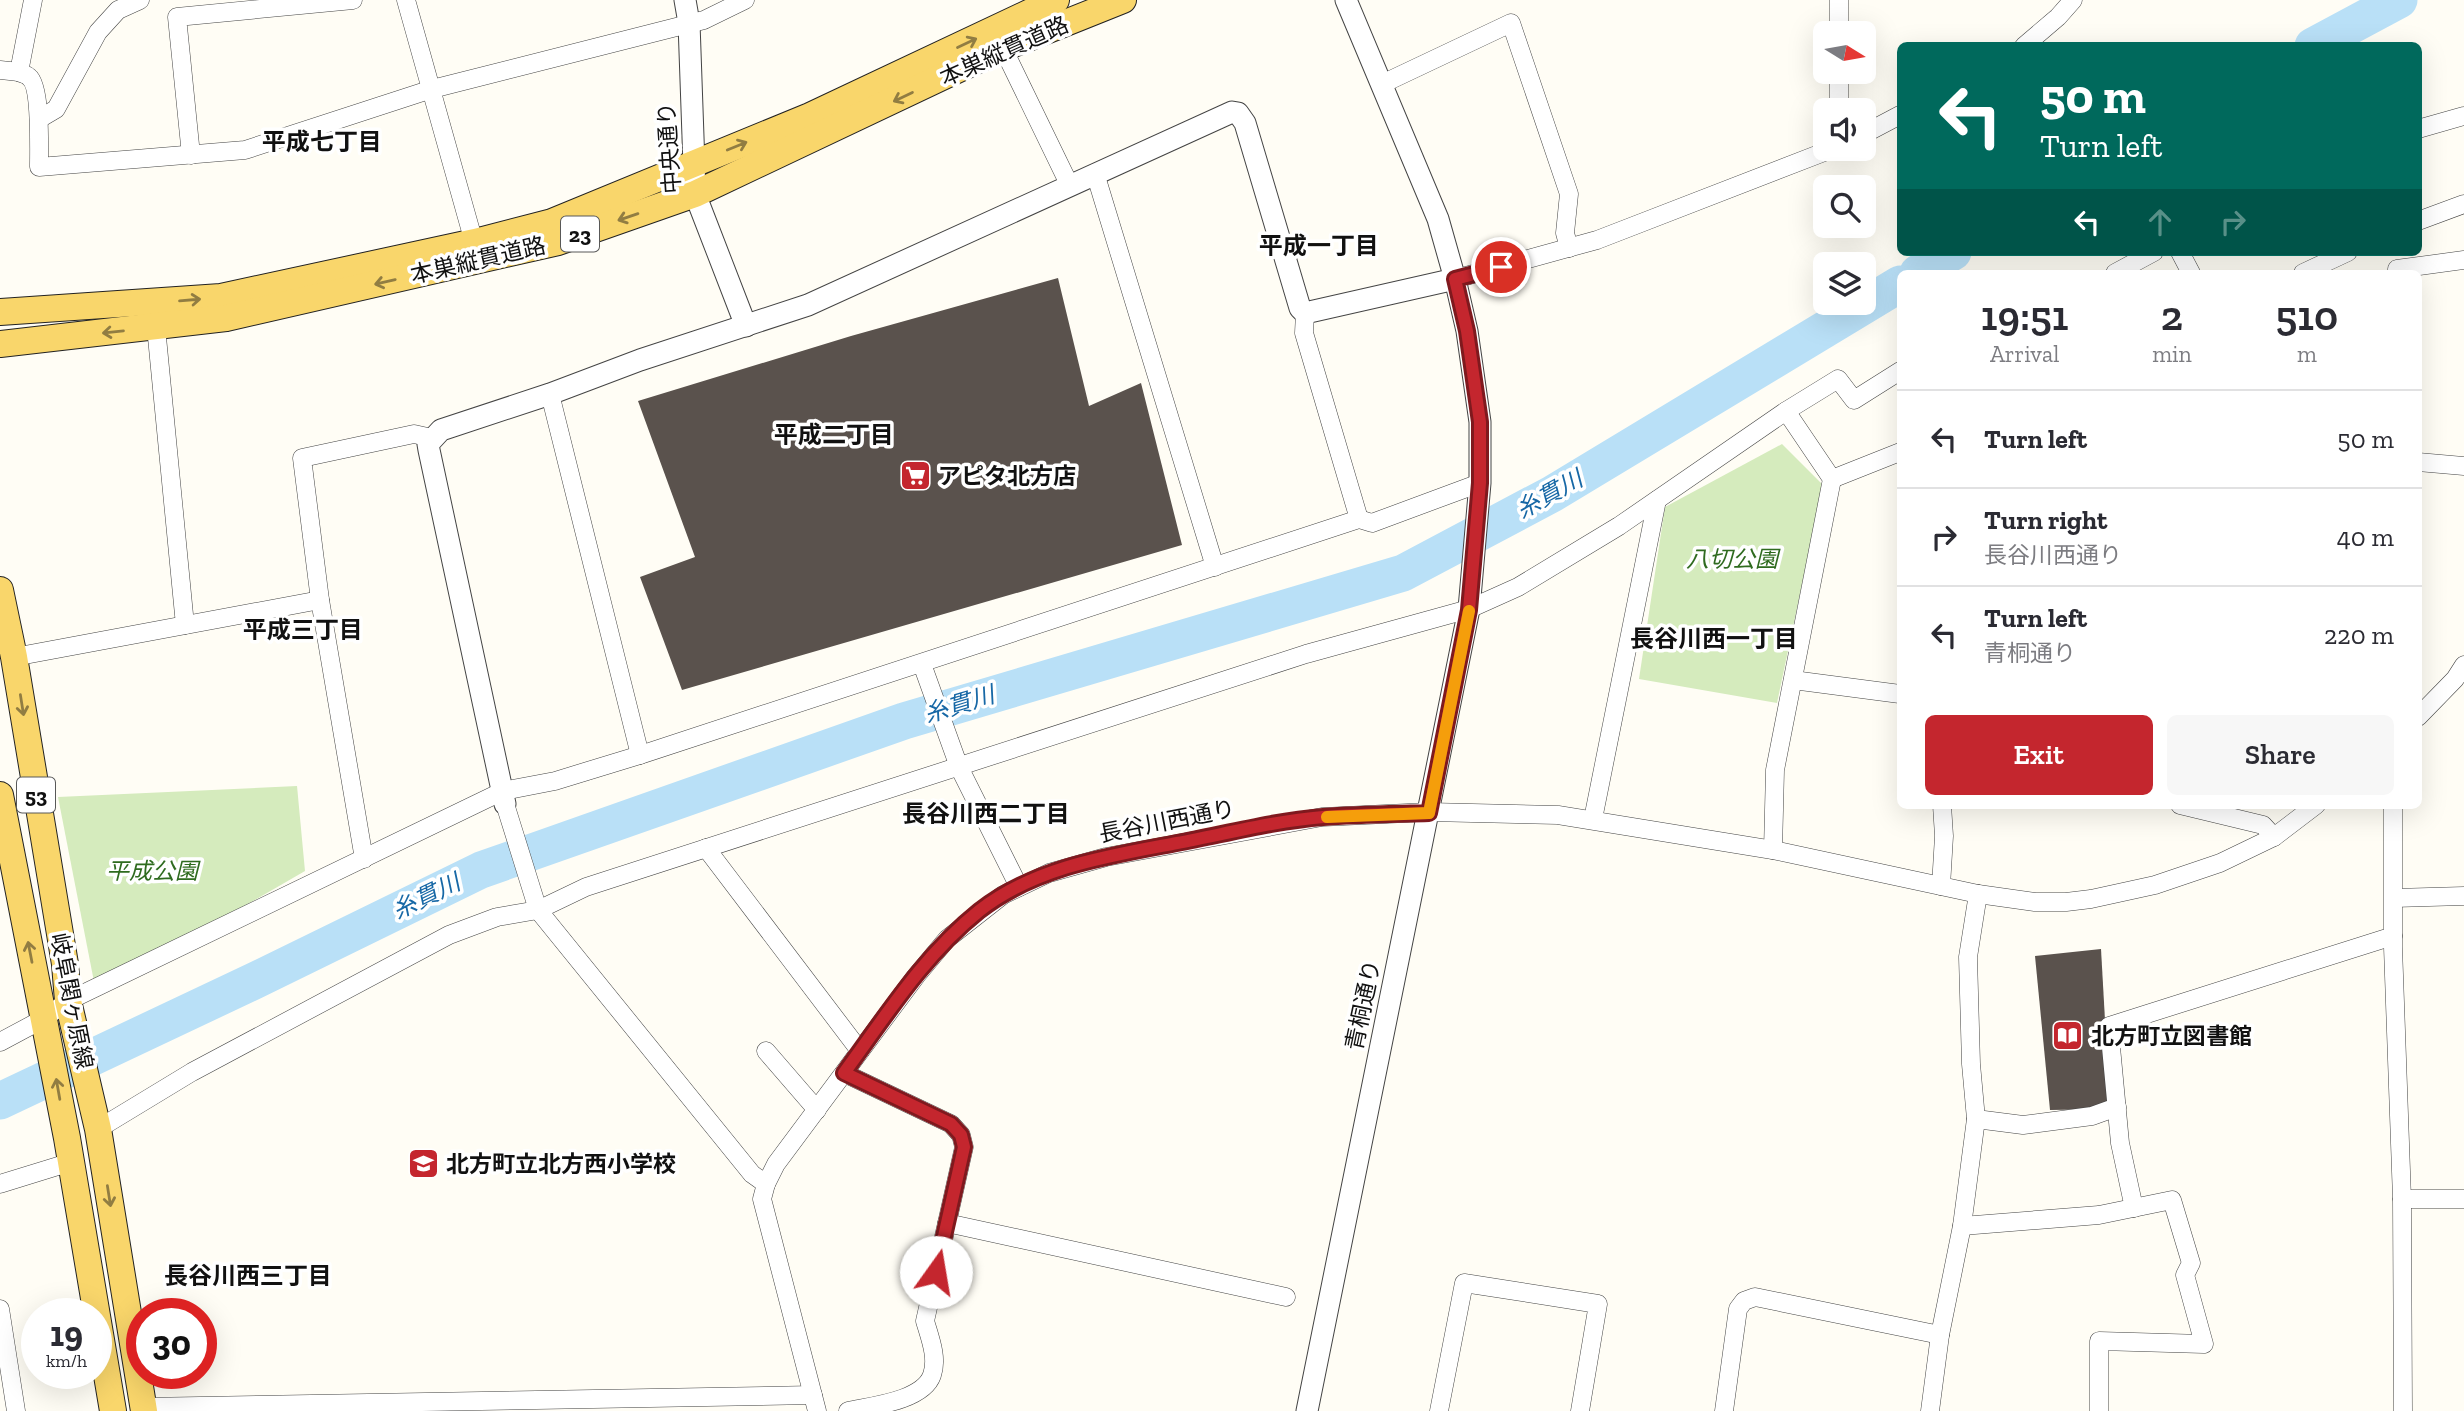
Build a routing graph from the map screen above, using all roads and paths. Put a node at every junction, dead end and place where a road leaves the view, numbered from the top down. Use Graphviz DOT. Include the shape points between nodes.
graph roads {
  1 [pos="33,0"];
  2 [pos="139,0"];
  3 [pos="353,0"];
  4 [pos="406,0"];
  5 [pos="685,0"];
  6 [pos="745,0"];
  7 [pos="1056,0"];
  8 [pos="1122,0"];
  9 [pos="1346,0"];
  10 [pos="1839,0"];
  11 [pos="2073,0"];
  12 [pos="244,6"];
  13 [pos="1839,21"];
  14 [pos="689,23"];
  15 [pos="2029,42"];
  16 [pos="1003,48"];
  17 [pos="0,70"];
  18 [pos="19,72"];
  19 [pos="1382,84"];
  20 [pos="432,89"];
  21 [pos="2464,116"];
  22 [pos="1897,117"];
  23 [pos="39,119"];
  24 [pos="1876,128"];
  25 [pos="2422,128"];
  26 [pos="191,155"];
  27 [pos="1813,156"];
  28 [pos="694,164"];
  29 [pos="1096,173"];
  30 [pos="1069,184"];
  31 [pos="695,194"];
  32 [pos="2464,204"];
  33 [pos="2422,220"];
  34 [pos="1569,248"];
  35 [pos="477,252"];
  36 [pos="2147,256"];
  37 [pos="2339,256"];
  38 [pos="2464,260"];
  39 [pos="2394,265"];
  40 [pos="2121,270"];
  41 [pos="2309,270"];
  42 [pos="1455,279"];
  43 [pos="0,313"];
  44 [pos="1306,313"];
  45 [pos="156,327"];
  46 [pos="746,327"];
  47 [pos="0,344"];
  48 [pos="1897,373"];
  49 [pos="550,394"];
  50 [pos="1786,411"];
  51 [pos="432,439"];
  52 [pos="1897,460"];
  53 [pos="2422,462"];
  54 [pos="2464,466"];
  55 [pos="1832,479"];
  56 [pos="1480,483"];
  57 [pos="1657,500"];
  58 [pos="1359,519"];
  59 [pos="1215,567"];
  60 [pos="0,590"];
  61 [pos="320,600"];
  62 [pos="1469,610"];
  63 [pos="185,625"];
  64 [pos="14,657"];
  65 [pos="2464,665"];
  66 [pos="924,669"];
  67 [pos="1793,680"];
  68 [pos="1897,694"];
  69 [pos="2422,713"];
  70 [pos="640,755"];
  71 [pos="957,762"];
  72 [pos="0,795"];
  73 [pos="504,797"];
  74 [pos="1942,809"];
  75 [pos="2197,809"];
  76 [pos="2306,809"];
  77 [pos="2393,809"];
  78 [pos="1429,813"];
  79 [pos="1593,819"];
  80 [pos="2274,837"];
  81 [pos="706,848"];
  82 [pos="1773,850"];
  83 [pos="364,859"];
  84 [pos="1941,886"];
  85 [pos="1019,887"];
  86 [pos="1978,894"];
  87 [pos="2464,896"];
  88 [pos="2394,898"];
  89 [pos="537,907"];
  90 [pos="2393,936"];
  91 [pos="68,1001"];
  92 [pos="46,1030"];
  93 [pos="0,1042"];
  94 [pos="766,1051"];
  95 [pos="860,1051"];
  96 [pos="844,1073"];
  97 [pos="2117,1107"];
  98 [pos="817,1110"];
  99 [pos="1976,1119"];
  100 [pos="97,1123"];
  101 [pos="69,1150"];
  102 [pos="0,1184"];
  103 [pos="766,1184"];
  104 [pos="2402,1199"];
  105 [pos="2464,1199"];
  106 [pos="2134,1208"];
  107 [pos="947,1223"];
  108 [pos="1962,1226"];
  109 [pos="1286,1297"];
  110 [pos="0,1309"];
  111 [pos="1940,1335"];
  112 [pos="815,1403"];
  113 [pos="599,1405"];
  114 [pos="458,1406"];
  115 [pos="306,1408"];
  116 [pos="143,1409"];
  117 [pos="16,1411"];
  118 [pos="113,1411"];
  119 [pos="848,1411"];
  120 [pos="1307,1411"];
  121 [pos="1439,1411"];
  122 [pos="1580,1411"];
  123 [pos="1724,1411"];
  124 [pos="1930,1411"];
  125 [pos="2099,1411"];
  126 [pos="2403,1411"];
  1 -- 18 [label="street"];
  2 -- 23 [label="street" via="118,10 98,32 56,109"];
  3 -- 12 [label="street"];
  4 -- 20 [label="street"];
  5 -- 14 [label="street, 中央通り"];
  6 -- 14 [label="street"];
  28 -- 7 [label="main road, 本巣縦貫道路 / 23, one-way" via="810,116"];
  8 -- 16 [label="main road, 本巣縦貫道路 / 23"];
  9 -- 19 [label="street, 青桐通り"];
  10 -- 13 [label="street"];
  11 -- 15 [label="street"];
  12 -- 26 [label="street" via="177,17"];
  14 -- 20 [label="street"];
  14 -- 28 [label="street, 中央通り"];
  16 -- 30 [label="street"];
  16 -- 31 [label="main road, 本巣縦貫道路 / 23, one-way"];
  17 -- 18 [label="street"];
  18 -- 23 [label="street" via="35,86"];
  19 -- 34 [label="street" via="1511,23 1569,194 1565,233"];
  19 -- 42 [label="street, 青桐通り" via="1437,219"];
  20 -- 26 [label="street" via="245,150"];
  20 -- 35 [label="street"];
  21 -- 25 [label="street"];
  22 -- 24 [label="street"];
  23 -- 26 [label="street" via="38,167"];
  27 -- 34 [label="street"];
  28 -- 31 [label="street, 中央通り"];
  28 -- 35 [label="main road, 本巣縦貫道路 / 23"];
  29 -- 30 [label="street"];
  29 -- 44 [label="street" via="1228,113 1238,113 1245,123 1300,308"];
  29 -- 59 [label="street"];
  30 -- 46 [label="street" via="808,305"];
  31 -- 35 [label="main road, 本巣縦貫道路 / 23, one-way" via="558,242"];
  31 -- 46 [label="street, 中央通り"];
  32 -- 33 [label="street"];
  34 -- 42 [label="street"];
  43 -- 35 [label="main road, 本巣縦貫道路 / 23, one-way" via="221,297"];
  35 -- 45 [label="main road, 本巣縦貫道路 / 23, one-way" via="226,318"];
  36 -- 40 [label="street"];
  37 -- 41 [label="street"];
  38 -- 39 [label="street"];
  42 -- 44 [label="street"];
  42 -- 56 [label="street, 青桐通り" via="1480,422"];
  44 -- 58 [label="street" via="1304,333"];
  45 -- 47 [label="main road, 本巣縦貫道路 / 23, one-way"];
  45 -- 63 [label="street"];
  46 -- 49 [label="street"];
  48 -- 50 [label="street" via="1854,400 1838,379"];
  49 -- 51 [label="street" via="441,430"];
  49 -- 70 [label="street"];
  50 -- 55 [label="street"];
  50 -- 57 [label="street"];
  51 -- 61 [label="street" via="414,434 302,458"];
  51 -- 73 [label="street" via="429,450"];
  52 -- 55 [label="street"];
  53 -- 54 [label="street"];
  55 -- 67 [label="street"];
  56 -- 58 [label="street" via="1372,523"];
  56 -- 62 [label="street, 青桐通り"];
  57 -- 62 [label="street" via="1518,587"];
  57 -- 79 [label="street"];
  58 -- 59 [label="street"];
  59 -- 66 [label="street"];
  60 -- 64 [label="main road, 岐阜関ヶ原線 / 53"];
  61 -- 63 [label="street"];
  61 -- 83 [label="street"];
  62 -- 71 [label="street" via="1306,654"];
  62 -- 78 [label="street, 青桐通り"];
  63 -- 64 [label="street"];
  64 -- 91 [label="main road, 岐阜関ヶ原線 / 53, one-way"];
  65 -- 69 [label="street"];
  66 -- 70 [label="street"];
  66 -- 71 [label="street"];
  67 -- 68 [label="street"];
  67 -- 82 [label="street" via="1775,770"];
  70 -- 73 [label="street"];
  71 -- 81 [label="street"];
  71 -- 85 [label="street"];
  92 -- 72 [label="main road, 岐阜関ヶ原線 / 53, one-way"];
  73 -- 83 [label="street"];
  73 -- 89 [label="street"];
  74 -- 84 [label="street"];
  75 -- 80 [label="street" via="2263,825"];
  76 -- 80 [label="street"];
  77 -- 88 [label="street"];
  78 -- 79 [label="street, 長谷川西通り"];
  78 -- 85 [label="street, 長谷川西通り" via="1322,817 1273,824 1105,857"];
  78 -- 120 [label="street, 青桐通り"];
  79 -- 82 [label="street, 長谷川西通り"];
  80 -- 86 [label="street" via="2220,863 2155,885 2091,899 2035,902"];
  81 -- 89 [label="street"];
  81 -- 95 [label="street"];
  82 -- 84 [label="street, 長谷川西通り"];
  83 -- 91 [label="street"];
  84 -- 86 [label="street, 長谷川西通り"];
  85 -- 95 [label="street, 長谷川西通り" via="947,939"];
  86 -- 99 [label="street" via="1968,957"];
  87 -- 88 [label="street"];
  88 -- 90 [label="street"];
  89 -- 100 [label="street" via="449,934"];
  89 -- 103 [label="street" via="752,1174"];
  90 -- 97 [label="street" via="2109,1026"];
  90 -- 104 [label="street"];
  91 -- 92 [label="street"];
  91 -- 100 [label="main road, 岐阜関ヶ原線 / 53"];
  92 -- 93 [label="street"];
  101 -- 92 [label="main road, 岐阜関ヶ原線 / 53, one-way"];
  94 -- 98 [label="street"];
  95 -- 96 [label="street, 長谷川西通り"];
  96 -- 98 [label="street, 長谷川西通り"];
  96 -- 107 [label="street" via="951,1124 961,1135 964,1147"];
  97 -- 99 [label="street" via="2092,1116 2023,1125"];
  97 -- 106 [label="street"];
  98 -- 103 [label="street, 長谷川西通り"];
  99 -- 108 [label="street"];
  100 -- 116 [label="main road, 岐阜関ヶ原線 / 53, one-way"];
  101 -- 102 [label="street"];
  101 -- 118 [label="main road, 岐阜関ヶ原線 / 53"];
  103 -- 112 [label="street" via="762,1199"];
  104 -- 105 [label="street"];
  104 -- 126 [label="street"];
  106 -- 108 [label="street"];
  106 -- 125 [label="street" via="2172,1200 2191,1263 2185,1275 2204,1343 2099,1341"];
  107 -- 109 [label="street"];
  107 -- 119 [label="street" via="925,1321 932,1345 932,1378 896,1401"];
  108 -- 111 [label="street"];
  110 -- 117 [label="street"];
  111 -- 123 [label="street" via="1755,1297 1738,1309"];
  111 -- 124 [label="street"];
  112 -- 113 [label="street"];
  113 -- 114 [label="street"];
  114 -- 115 [label="street"];
  115 -- 116 [label="street"];
  121 -- 122 [label="street" via="1464,1283 1598,1304"];
}
